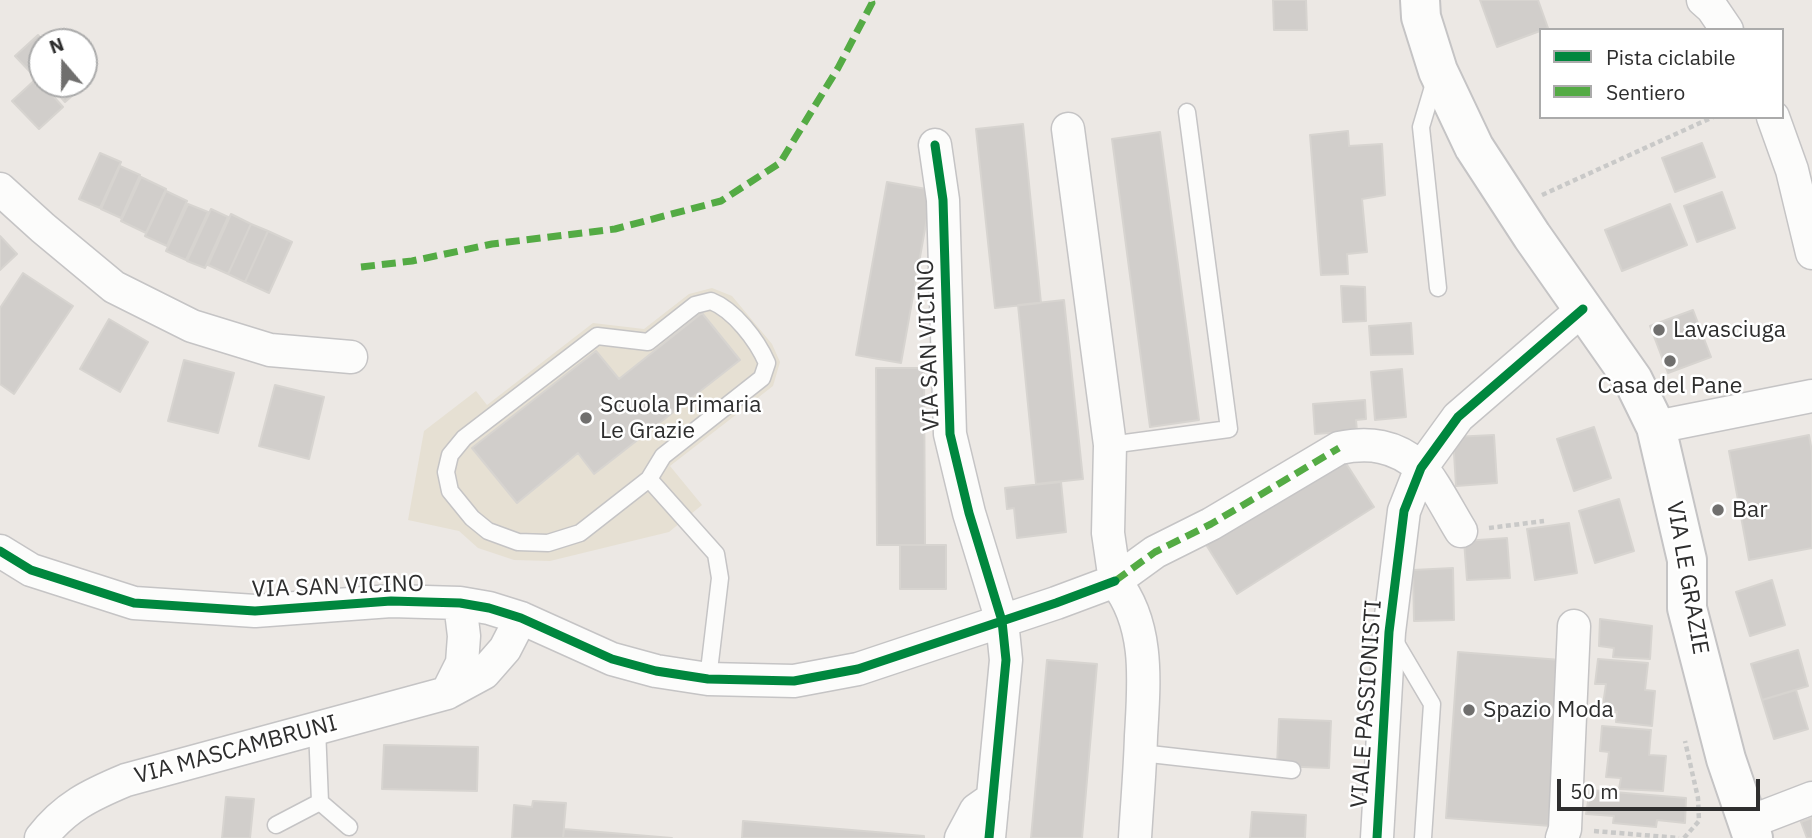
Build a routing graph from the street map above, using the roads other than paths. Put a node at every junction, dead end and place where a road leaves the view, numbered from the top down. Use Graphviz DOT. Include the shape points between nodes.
graph roads {
  1 [pos="1420,0"];
  2 [pos="1703,0"];
  3 [pos="1726,28"];
  4 [pos="1438,71"];
  5 [pos="1187,113"];
  6 [pos="1774,119"];
  7 [pos="1068,129"];
  8 [pos="935,145"];
  9 [pos="0,189"];
  10 [pos="1812,253"];
  11 [pos="1438,288"];
  12 [pos="1583,309"];
  13 [pos="351,357"];
  14 [pos="1812,396"];
  15 [pos="1656,427"];
  16 [pos="1110,445"];
  17 [pos="1422,468"];
  18 [pos="649,479"];
  19 [pos="1461,531"];
  20 [pos="0,551"];
  21 [pos="1115,580"];
  22 [pos="460,603"];
  23 [pos="521,618"];
  24 [pos="1002,621"];
  25 [pos="1574,626"];
  26 [pos="1389,632"];
  27 [pos="708,679"];
  28 [pos="447,693"];
  29 [pos="317,728"];
  30 [pos="1140,753"];
  31 [pos="1292,770"];
  32 [pos="993,798"];
  33 [pos="1812,798"];
  34 [pos="320,802"];
  35 [pos="276,825"];
  36 [pos="349,827"];
  37 [pos="1750,831"];
  38 [pos="1564,834"];
  39 [pos="41,838"];
  40 [pos="961,838"];
  41 [pos="989,838"];
  42 [pos="1135,838"];
  43 [pos="1377,838"];
  44 [pos="1423,838"];
  1 -- 4 [label="main road, VIA LE GRAZIE"];
  2 -- 3 [label="street"];
  4 -- 11 [label="lane" via="1421,127"];
  4 -- 12 [label="main road, VIA LE GRAZIE" via="1475,147"];
  5 -- 16 [label="lane" via="1229,429"];
  6 -- 10 [label="street" via="1792,170"];
  7 -- 16 [label="street"];
  8 -- 24 [label="street, VIA SAN VICINO" via="943,200 950,434"];
  9 -- 13 [label="street" via="114,287 192,326 270,351"];
  12 -- 15 [label="main road, VIA LE GRAZIE" via="1633,380"];
  12 -- 17 [label="street, VIALE PASSIONISTI" via="1458,417"];
  14 -- 15 [label="street"];
  15 -- 37 [label="main road, VIA LE GRAZIE" via="1688,559 1687,608 1726,759"];
  16 -- 21 [label="street" via="1108,533"];
  17 -- 19 [label="street, VIA SAN VICINO"];
  17 -- 21 [label="street, VIA SAN VICINO" via="1387,447 1361,443 1339,448 1155,552"];
  17 -- 26 [label="street, VIALE PASSIONISTI" via="1404,511"];
  18 -- 18 [label="lane" via="580,533 548,543 518,542 488,531 472,518 450,491 446,472 450,455 464,438 597,336 648,342 695,305 711,301 725,306 762,351 767,363 762,379 663,456"];
  18 -- 27 [label="lane" via="716,554 720,578"];
  20 -- 22 [label="street, VIA SAN VICINO" via="31,570 134,603 255,611 391,601"];
  21 -- 24 [label="street, VIA SAN VICINO"];
  21 -- 30 [label="street" via="1127,596 1137,624 1145,670"];
  22 -- 23 [label="street, VIA SAN VICINO"];
  22 -- 28 [label="street" via="463,663"];
  23 -- 27 [label="street, VIA SAN VICINO" via="612,659"];
  23 -- 28 [label="street, VIA MASCAMBRUNI" via="505,649 484,673"];
  24 -- 27 [label="street, VIA SAN VICINO" via="858,669 794,681"];
  24 -- 32 [label="street" via="1006,660"];
  25 -- 38 [label="street"];
  26 -- 43 [label="street, VIALE PASSIONISTI"];
  26 -- 44 [label="lane" via="1432,704"];
  28 -- 29 [label="street, VIA MASCAMBRUNI"];
  29 -- 34 [label="lane"];
  29 -- 39 [label="street, VIA MASCAMBRUNI" via="125,780 79,802 57,818"];
  30 -- 31 [label="lane"];
  30 -- 42 [label="street"];
  32 -- 40 [label="street" via="976,810"];
  32 -- 41 [label="street"];
  33 -- 37 [label="street"];
  34 -- 35 [label="lane"];
  34 -- 36 [label="lane"];
}
